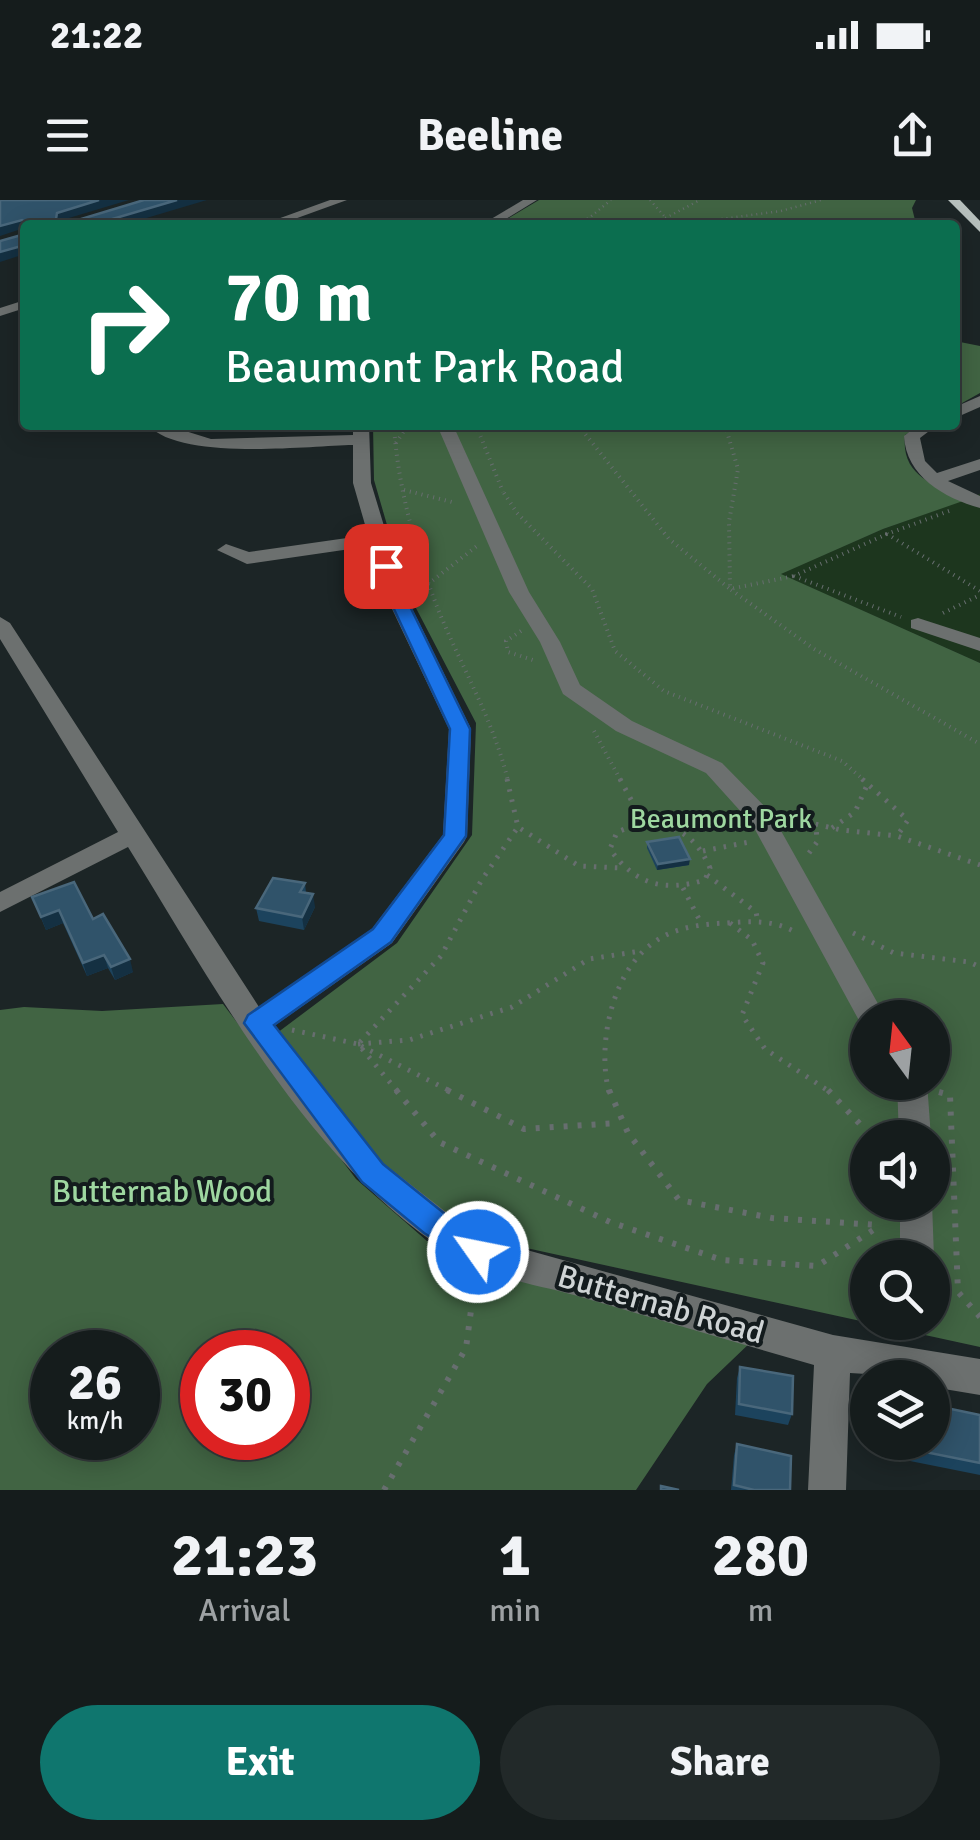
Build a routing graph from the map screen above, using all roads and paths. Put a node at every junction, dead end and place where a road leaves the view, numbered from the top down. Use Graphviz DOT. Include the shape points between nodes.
graph roads {
  1 [pos="341,200"];
  2 [pos="532,200"];
  3 [pos="611,200"];
  4 [pos="650,200"];
  5 [pos="700,200"];
  6 [pos="822,200"];
  7 [pos="954,200"];
  8 [pos="665,217"];
  9 [pos="144,218"];
  10 [pos="149,220"];
  11 [pos="282,220"];
  12 [pos="496,220"];
  13 [pos="584,220"];
  14 [pos="660,220"];
  15 [pos="712,220"];
  16 [pos="980,228"];
  17 [pos="162,430"];
  18 [pos="394,430"];
  19 [pos="404,430"];
  20 [pos="447,430"];
  21 [pos="478,430"];
  22 [pos="582,430"];
  23 [pos="726,430"];
  24 [pos="921,430"];
  25 [pos="360,432"];
  26 [pos="394,445"];
  27 [pos="980,464"];
  28 [pos="936,478"];
  29 [pos="402,490"];
  30 [pos="504,492"];
  31 [pos="978,502"];
  32 [pos="483,510"];
  33 [pos="495,532"];
  34 [pos="886,534"];
  35 [pos="379,539"];
  36 [pos="226,550"];
  37 [pos="794,576"];
  38 [pos="428,584"];
  39 [pos="730,589"];
  40 [pos="980,593"];
  41 [pos="0,623"];
  42 [pos="918,624"];
  43 [pos="980,645"];
  44 [pos="571,689"];
  45 [pos="980,744"];
  46 [pos="868,783"];
  47 [pos="643,822"];
  48 [pos="518,827"];
  49 [pos="767,828"];
  50 [pos="832,828"];
  51 [pos="130,836"];
  52 [pos="896,836"];
  53 [pos="703,851"];
  54 [pos="980,865"];
  55 [pos="621,868"];
  56 [pos="706,875"];
  57 [pos="682,888"];
  58 [pos="0,903"];
  59 [pos="814,915"];
  60 [pos="700,922"];
  61 [pos="758,922"];
  62 [pos="730,923"];
  63 [pos="640,951"];
  64 [pos="838,960"];
  65 [pos="980,967"];
  66 [pos="861,1000"];
  67 [pos="257,1023"];
  68 [pos="358,1044"];
  69 [pos="950,1095"];
  70 [pos="854,1120"];
  71 [pos="618,1123"];
  72 [pos="952,1170"];
  73 [pos="478,1252"];
  74 [pos="950,1290"];
  75 [pos="958,1292"];
  76 [pos="980,1316"];
  77 [pos="833,1353"];
  78 [pos="980,1377"];
  79 [pos="384,1490"];
  80 [pos="827,1490"];
  1 -- 11 [label="street"];
  2 -- 12 [label="street"];
  3 -- 13 [label="path"];
  4 -- 8 [label="path"];
  5 -- 8 [label="path"];
  6 -- 15 [label="path"];
  7 -- 16 [label="main road"];
  8 -- 14 [label="path"];
  9 -- 10 [label="path"];
  17 -- 25 [label="street" via="210,444"];
  18 -- 26 [label="path"];
  19 -- 26 [label="path"];
  20 -- 32 [label="street"];
  21 -- 30 [label="path"];
  22 -- 39 [label="path" via="668,539"];
  23 -- 39 [label="path" via="738,469 729,522"];
  24 -- 28 [label="street" via="912,436 911,456"];
  25 -- 35 [label="street" via="362,483"];
  26 -- 29 [label="path"];
  27 -- 28 [label="street"];
  28 -- 31 [label="street"];
  29 -- 32 [label="path"];
  29 -- 38 [label="path"];
  30 -- 32 [label="path"];
  30 -- 46 [label="path" via="592,589 615,651 664,691 842,761"];
  31 -- 34 [label="path"];
  32 -- 33 [label="street"];
  33 -- 38 [label="path"];
  33 -- 44 [label="street"];
  34 -- 37 [label="path"];
  34 -- 40 [label="path"];
  35 -- 36 [label="street" via="248,558"];
  35 -- 67 [label="street" via="394,592 460,729 455,836 382,936"];
  37 -- 39 [label="path"];
  37 -- 42 [label="path"];
  38 -- 48 [label="path" via="498,739"];
  39 -- 45 [label="path" via="814,649"];
  40 -- 42 [label="path"];
  41 -- 51 [label="street, Butternab Road"];
  42 -- 43 [label="street"];
  44 -- 47 [label="path"];
  44 -- 49 [label="street" via="624,726 714,768"];
  46 -- 50 [label="path" via="855,812"];
  46 -- 52 [label="path" via="908,820"];
  47 -- 53 [label="path" via="693,834"];
  47 -- 55 [label="path" via="618,832 610,849"];
  48 -- 55 [label="path" via="579,866"];
  48 -- 68 [label="path" via="440,956"];
  49 -- 50 [label="path" via="787,817"];
  49 -- 53 [label="path"];
  49 -- 59 [label="street"];
  50 -- 52 [label="path"];
  51 -- 58 [label="street"];
  51 -- 67 [label="street, Butternab Road"];
  52 -- 54 [label="path"];
  53 -- 56 [label="path"];
  55 -- 57 [label="path" via="653,886"];
  56 -- 57 [label="path"];
  56 -- 61 [label="path" via="756,912"];
  57 -- 60 [label="path"];
  59 -- 64 [label="street"];
  59 -- 65 [label="path" via="894,952"];
  60 -- 62 [label="path"];
  60 -- 63 [label="path"];
  61 -- 62 [label="path"];
  61 -- 64 [label="path" via="778,921"];
  62 -- 70 [label="path" via="752,940 763,963 742,1014 765,1049 825,1087"];
  63 -- 68 [label="path" via="589,960 512,1007 409,1040"];
  63 -- 71 [label="path" via="618,992 603,1054"];
  64 -- 66 [label="street"];
  67 -- 68 [label="path"];
  67 -- 73 [label="street, Butternab Road" via="372,1173"];
  68 -- 71 [label="path" via="524,1129"];
  68 -- 71 [label="path" via="439,1142 610,1222 722,1260 817,1266 880,1225 772,1218 679,1200"];
  69 -- 72 [label="path"];
  72 -- 75 [label="path"];
  73 -- 77 [label="street, Butternab Road"];
  73 -- 79 [label="path" via="466,1348"];
  74 -- 75 [label="path"];
  75 -- 76 [label="path"];
  77 -- 78 [label="street, Butternab Road"];
  77 -- 80 [label="street"];
}
